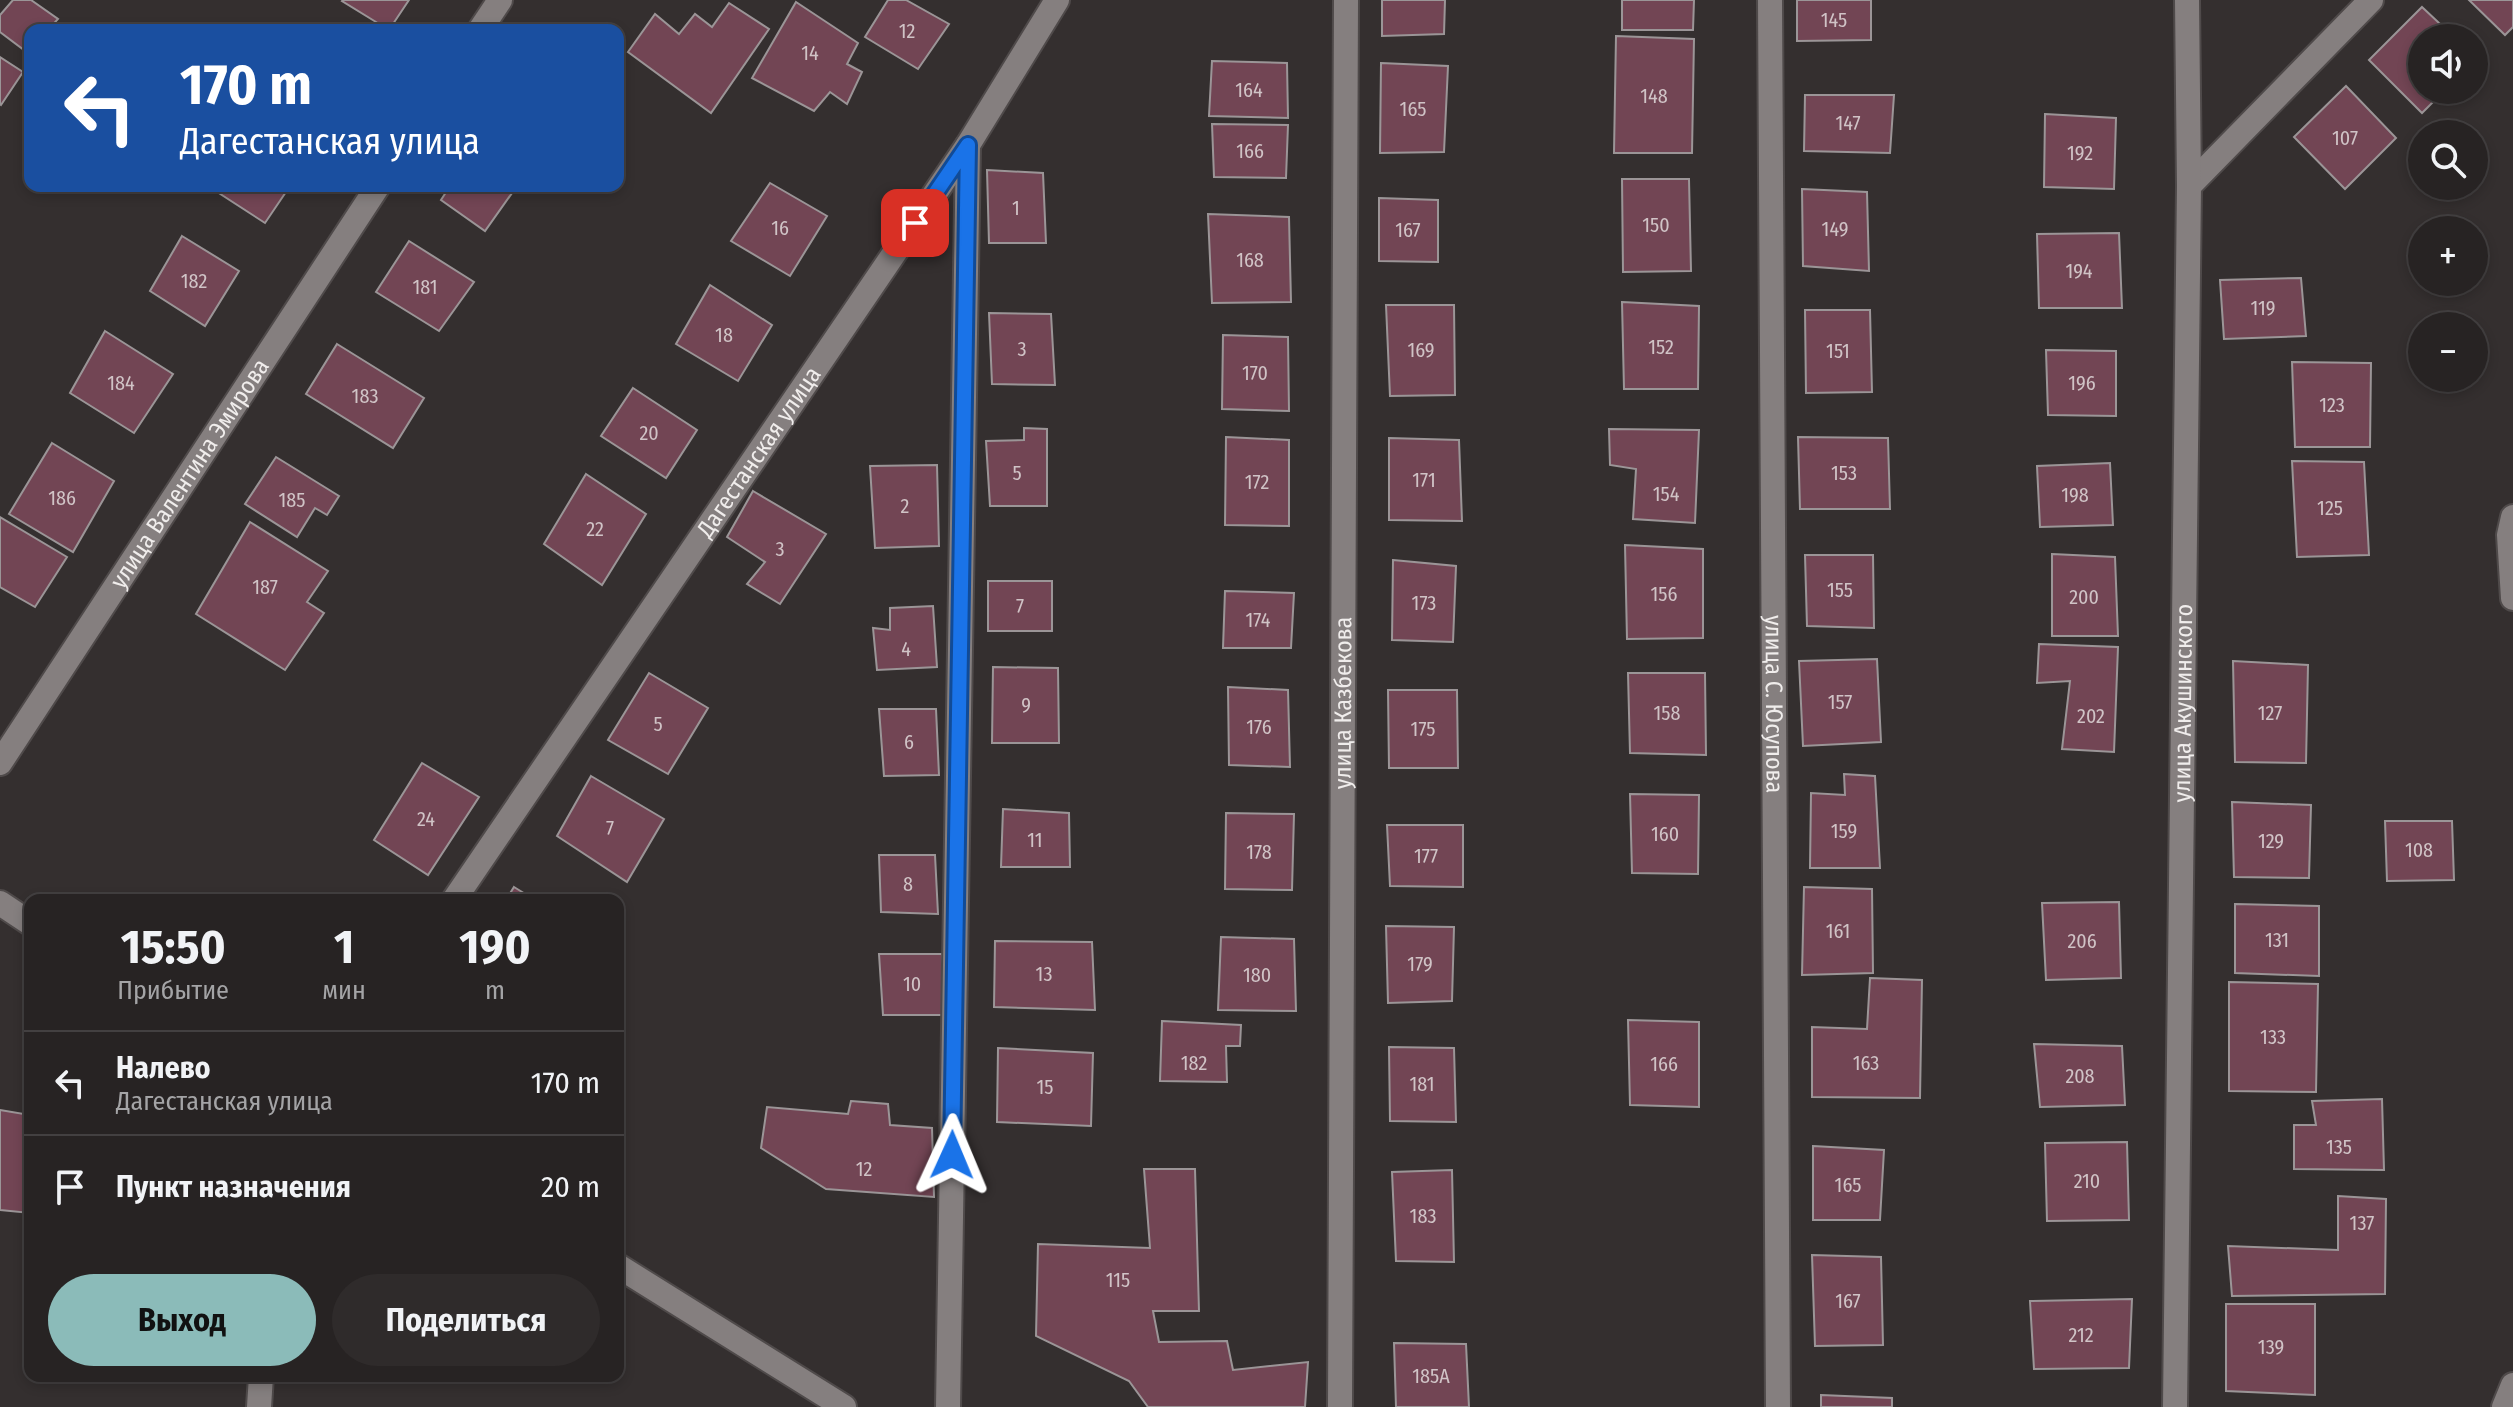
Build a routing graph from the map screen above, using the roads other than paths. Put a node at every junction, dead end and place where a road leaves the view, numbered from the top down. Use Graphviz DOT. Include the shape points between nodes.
graph roads {
  1 [pos="500,0"];
  2 [pos="1057,0"];
  3 [pos="1346,0"];
  4 [pos="1770,0"];
  5 [pos="2187,0"];
  6 [pos="2371,0"];
  7 [pos="484,24"];
  8 [pos="968,145"];
  9 [pos="2189,186"];
  10 [pos="374,192"];
  11 [pos="2513,517"];
  12 [pos="2513,598"];
  13 [pos="0,763"];
  14 [pos="458,894"];
  15 [pos="0,903"];
  16 [pos="24,919"];
  17 [pos="624,1270"];
  18 [pos="261,1382"];
  19 [pos="2513,1385"];
  20 [pos="259,1407"];
  21 [pos="844,1407"];
  22 [pos="948,1407"];
  23 [pos="1340,1407"];
  24 [pos="1778,1407"];
  25 [pos="2175,1407"];
  26 [pos="2504,1407"];
  1 -- 7 [label="street"];
  2 -- 8 [label="street, Дагестанская улица"];
  3 -- 23 [label="street, улица Казбекова"];
  4 -- 24 [label="street, улица С. Юсупова"];
  5 -- 9 [label="street, улица Акушинского"];
  6 -- 9 [label="street"];
  8 -- 14 [label="street, Дагестанская улица"];
  8 -- 22 [label="street"];
  9 -- 25 [label="street, улица Акушинского"];
  10 -- 13 [label="street, улица Валентина Эмирова"];
  11 -- 12 [label="street"];
  15 -- 16 [label="street"];
  17 -- 21 [label="street"];
  18 -- 20 [label="street"];
  19 -- 26 [label="street"];
}
